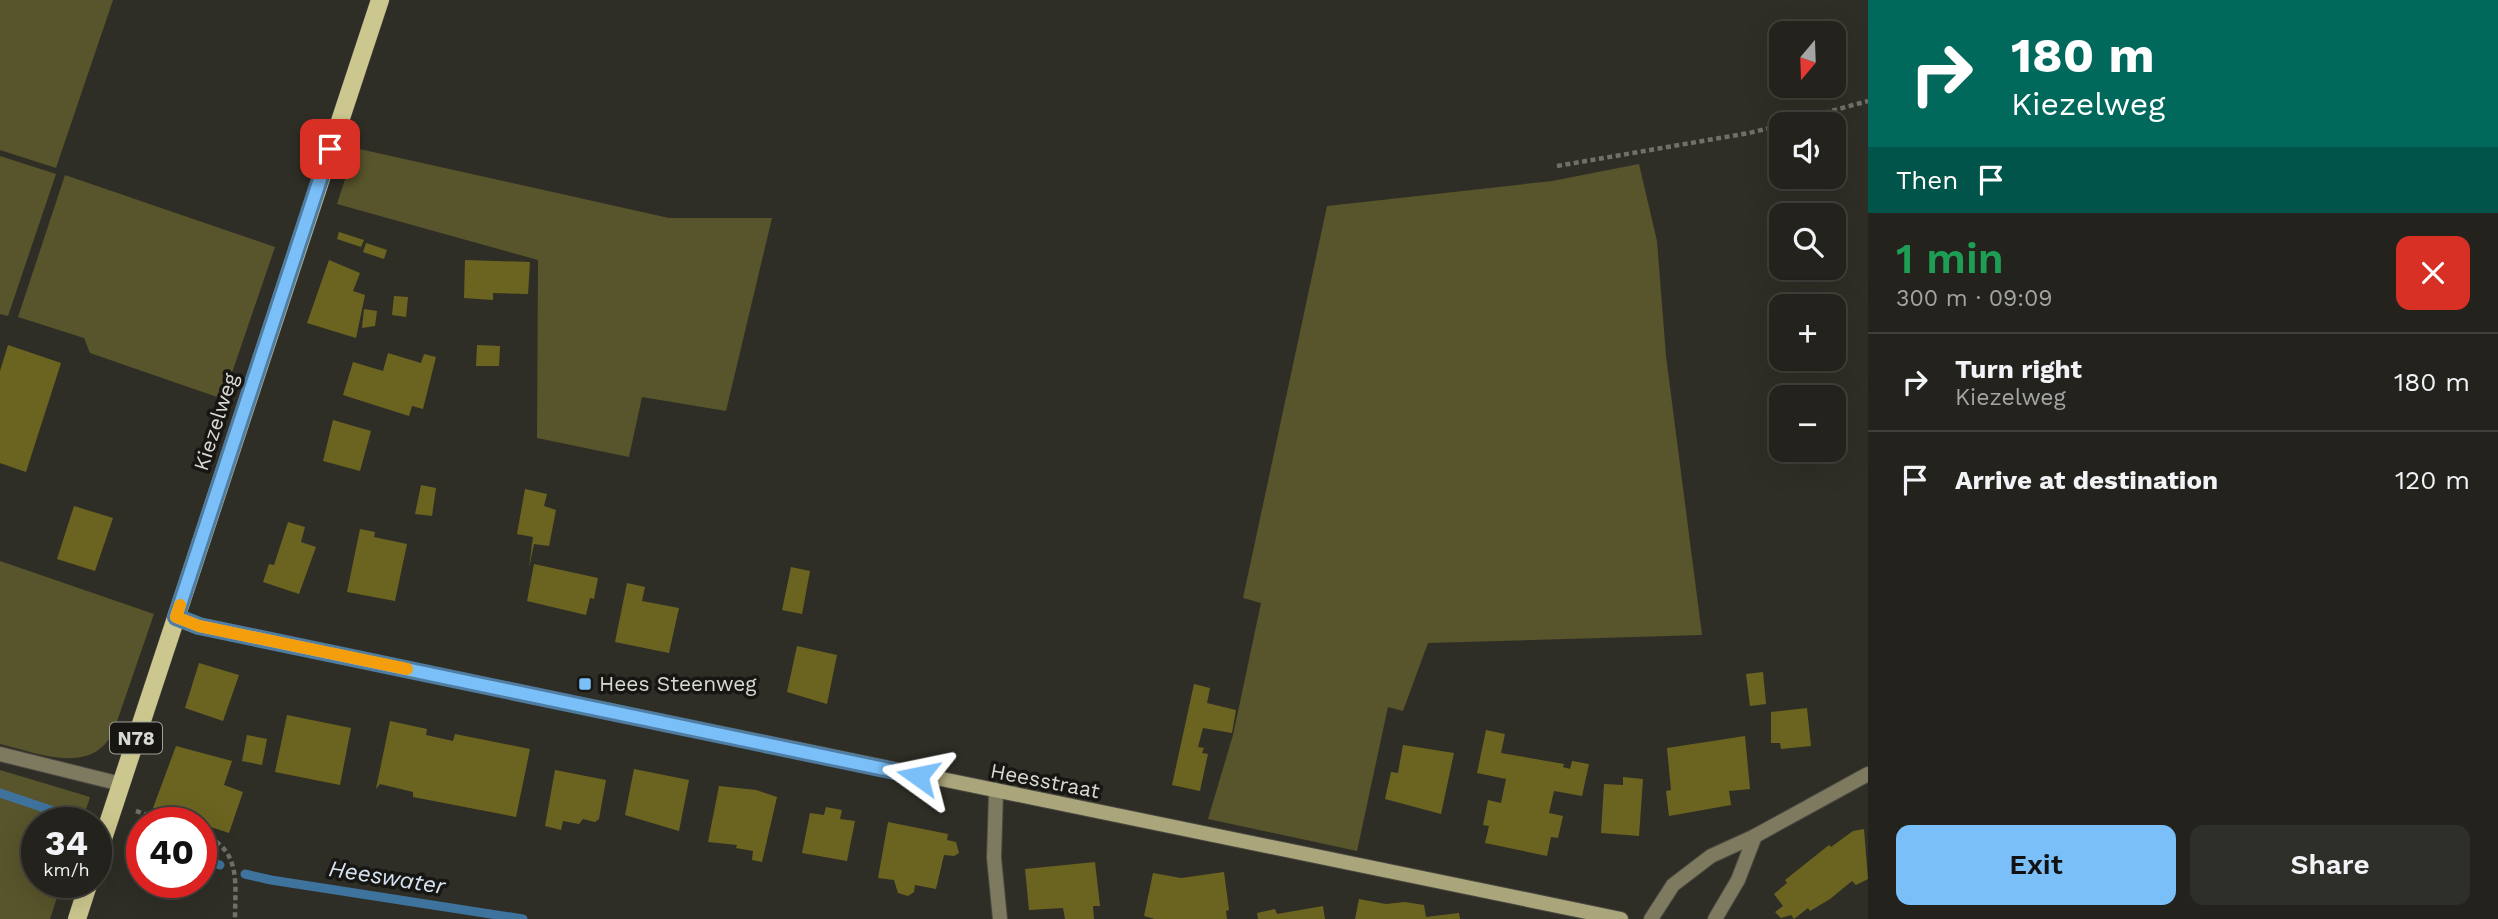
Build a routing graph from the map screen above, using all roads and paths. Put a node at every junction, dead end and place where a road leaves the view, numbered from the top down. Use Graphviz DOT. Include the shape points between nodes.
graph roads {
  1 [pos="380,0"];
  2 [pos="1868,101"];
  3 [pos="1827,112"];
  4 [pos="1769,128"];
  5 [pos="1557,166"];
  6 [pos="176,617"];
  7 [pos="0,754"];
  8 [pos="1868,774"];
  9 [pos="121,784"];
  10 [pos="996,792"];
  11 [pos="115,803"];
  12 [pos="126,807"];
  13 [pos="112,812"];
  14 [pos="1755,836"];
  15 [pos="217,840"];
  16 [pos="83,898"];
  17 [pos="76,919"];
  18 [pos="235,919"];
  19 [pos="1000,919"];
  20 [pos="1621,919"];
  21 [pos="1651,919"];
  22 [pos="1715,919"];
  1 -- 6 [label="main road, Kiezelweg / N78"];
  2 -- 3 [label="path"];
  4 -- 5 [label="path"];
  6 -- 9 [label="main road, Kiezelweg / N78"];
  6 -- 10 [label="street, Heesstraat" via="199,626"];
  7 -- 9 [label="street"];
  8 -- 14 [label="street"];
  9 -- 11 [label="main road, Kiezelweg / N78"];
  10 -- 19 [label="street" via="994,858"];
  10 -- 20 [label="street, Heesstraat"];
  11 -- 12 [label="path"];
  11 -- 13 [label="main road, Kiezelweg / N78"];
  14 -- 21 [label="street" via="1711,856 1673,885"];
  14 -- 22 [label="street" via="1738,880"];
  15 -- 18 [label="path" via="234,865"];
  16 -- 17 [label="main road"];
}
